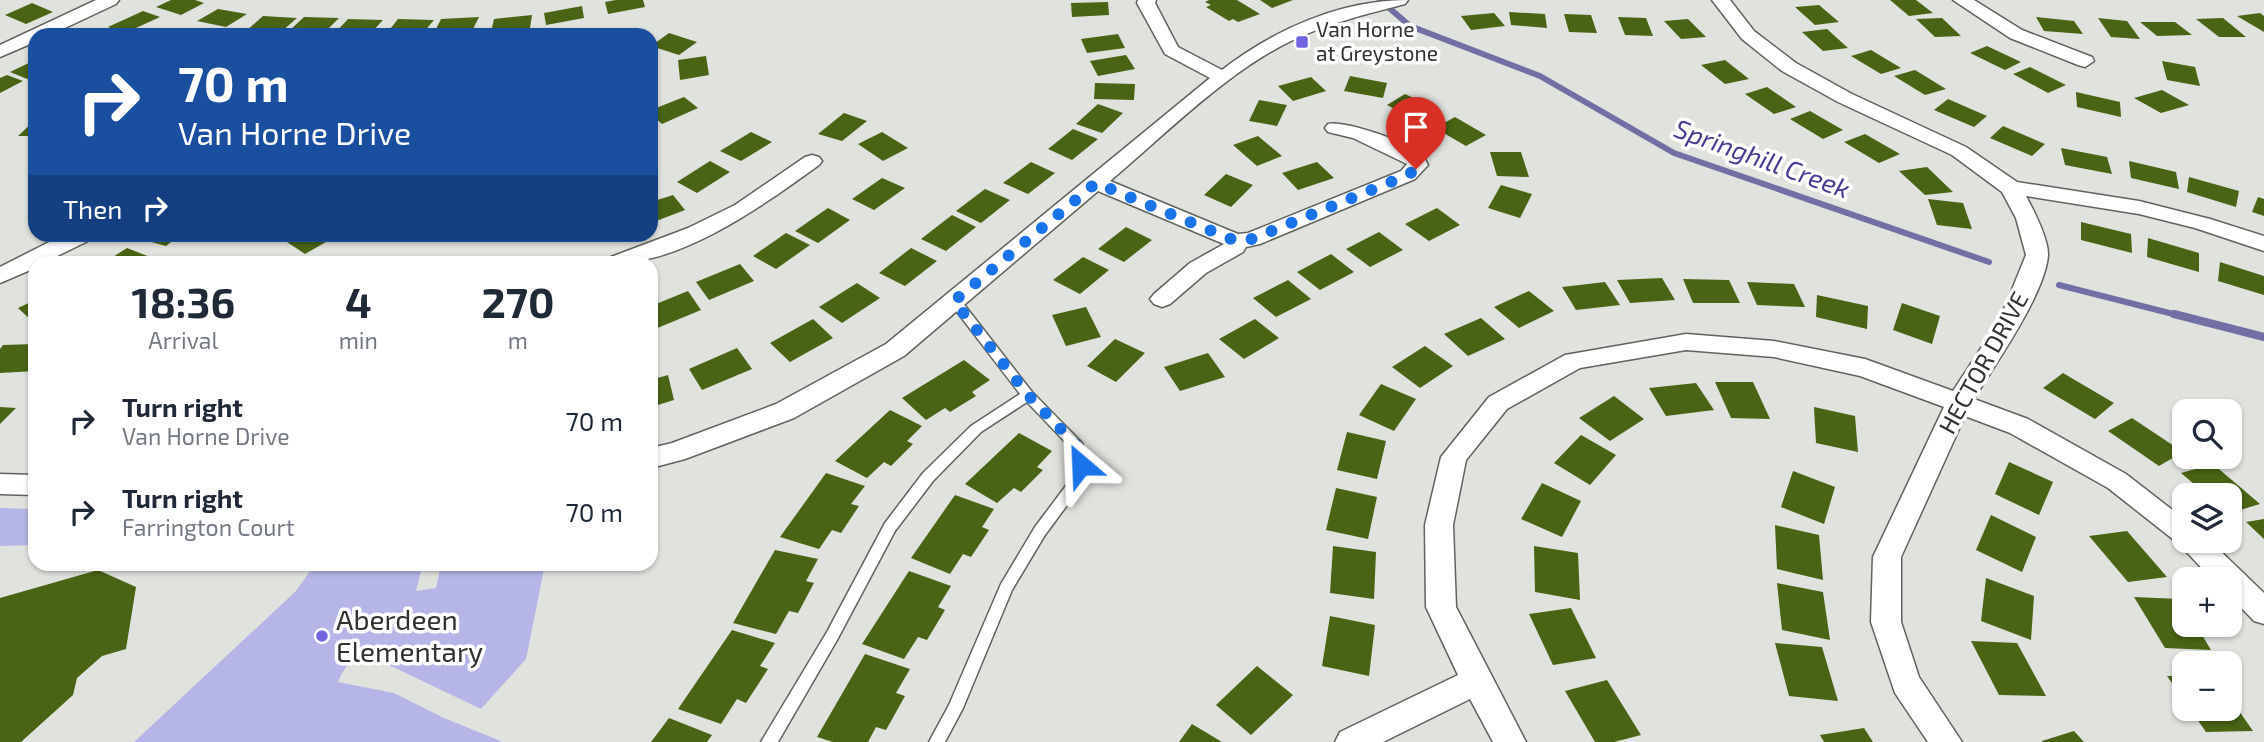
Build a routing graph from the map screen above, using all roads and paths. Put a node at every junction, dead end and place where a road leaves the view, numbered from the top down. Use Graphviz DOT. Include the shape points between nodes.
graph roads {
  1 [pos="110,0"];
  2 [pos="1147,0"];
  3 [pos="1399,0"];
  4 [pos="1721,0"];
  5 [pos="1962,0"];
  6 [pos="50,28"];
  7 [pos="28,38"];
  8 [pos="0,52"];
  9 [pos="2085,61"];
  10 [pos="1222,77"];
  11 [pos="1335,128"];
  12 [pos="812,161"];
  13 [pos="1096,183"];
  14 [pos="2011,188"];
  15 [pos="1236,241"];
  16 [pos="68,242"];
  17 [pos="2264,244"];
  18 [pos="39,256"];
  19 [pos="634,256"];
  20 [pos="28,261"];
  21 [pos="0,275"];
  22 [pos="1162,299"];
  23 [pos="954,301"];
  24 [pos="1028,395"];
  25 [pos="1958,404"];
  26 [pos="658,456"];
  27 [pos="0,484"];
  28 [pos="28,485"];
  29 [pos="2172,524"];
  30 [pos="2204,553"];
  31 [pos="2264,612"];
  32 [pos="1476,681"];
  33 [pos="769,742"];
  34 [pos="937,742"];
  35 [pos="1351,742"];
  36 [pos="1510,742"];
  37 [pos="1946,742"];
  1 -- 6 [label="street"];
  2 -- 10 [label="street" via="1171,50"];
  3 -- 10 [label="street" via="1330,18 1285,37"];
  4 -- 14 [label="street, HECTOR DRIVE" via="1748,35 1789,67 1959,150"];
  5 -- 9 [label="street" via="2016,34"];
  7 -- 8 [label="street"];
  10 -- 13 [label="street"];
  11 -- 15 [label="street" via="1359,133 1415,159 1416,169 1252,239"];
  12 -- 19 [label="street" via="743,210"];
  13 -- 15 [label="street"];
  13 -- 23 [label="street"];
  14 -- 17 [label="street" via="2077,195 2166,214"];
  14 -- 25 [label="street, HECTOR DRIVE" via="2027,218 2037,255 2011,320"];
  15 -- 22 [label="street" via="1235,247 1198,268"];
  16 -- 18 [label="street"];
  20 -- 21 [label="street"];
  23 -- 24 [label="lane"];
  23 -- 26 [label="street" via="895,350 785,411"];
  24 -- 33 [label="lane" via="976,429 928,477 890,527"];
  24 -- 34 [label="lane" via="1077,446 1081,465 1074,485 1006,588"];
  25 -- 29 [label="street" via="2019,426 2118,481"];
  25 -- 32 [label="street" via="1865,368 1774,349 1686,342 1574,361 1498,402 1454,457 1439,525 1441,607"];
  25 -- 37 [label="street, HECTOR DRIVE" via="1887,558 1886,622 1906,683"];
  27 -- 28 [label="street"];
  30 -- 31 [label="street"];
  32 -- 35 [label="street"];
  32 -- 36 [label="street"];
}
